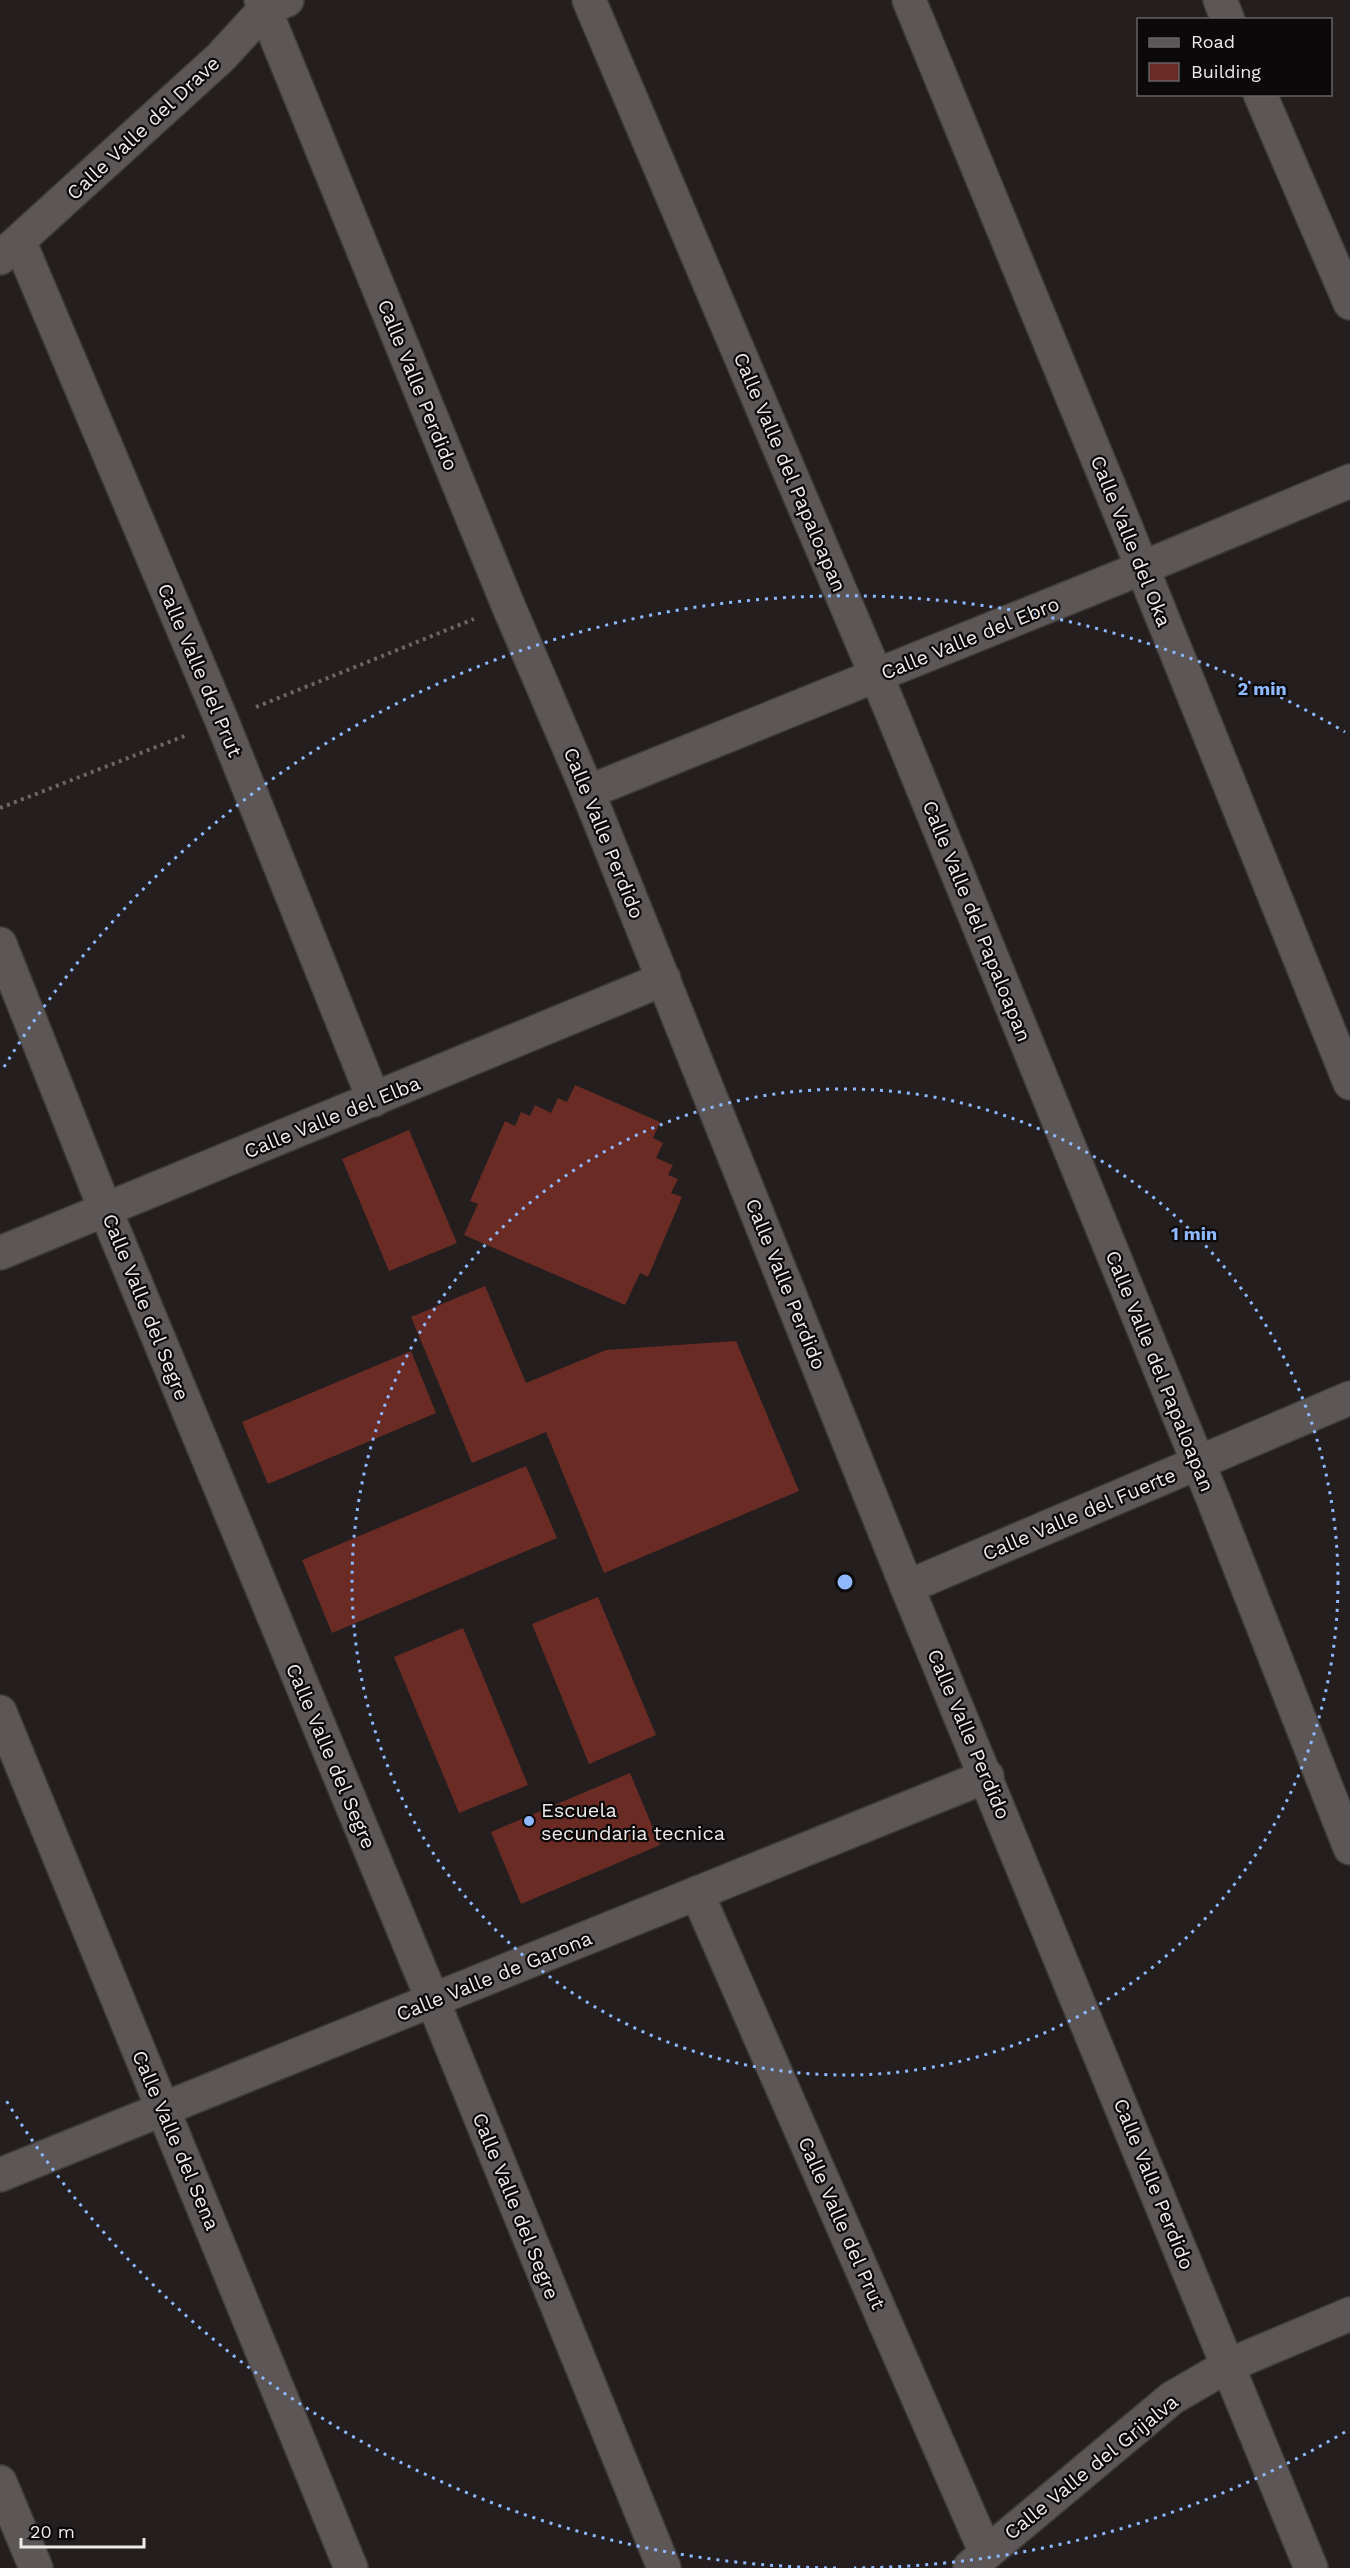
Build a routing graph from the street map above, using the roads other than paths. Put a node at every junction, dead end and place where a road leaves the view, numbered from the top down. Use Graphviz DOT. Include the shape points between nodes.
graph roads {
  1 [pos="589,0"];
  2 [pos="909,0"];
  3 [pos="1220,0"];
  4 [pos="271,3"];
  5 [pos="1227,18"];
  6 [pos="1261,96"];
  7 [pos="10,250"];
  8 [pos="1350,303"];
  9 [pos="1350,480"];
  10 [pos="1142,568"];
  11 [pos="877,676"];
  12 [pos="588,792"];
  13 [pos="0,944"];
  14 [pos="664,979"];
  15 [pos="1350,1083"];
  16 [pos="374,1100"];
  17 [pos="105,1209"];
  18 [pos="0,1253"];
  19 [pos="1350,1398"];
  20 [pos="1198,1463"];
  21 [pos="907,1587"];
  22 [pos="0,1712"];
  23 [pos="987,1776"];
  24 [pos="1350,1848"];
  25 [pos="698,1893"];
  26 [pos="433,2001"];
  27 [pos="164,2109"];
  28 [pos="0,2175"];
  29 [pos="1350,2314"];
  30 [pos="1229,2365"];
  31 [pos="0,2482"];
  32 [pos="978,2560"];
  33 [pos="36,2568"];
  34 [pos="351,2568"];
  35 [pos="664,2568"];
  36 [pos="1311,2568"];
  1 -- 11 [label="street, Calle Valle del Papaloapan"];
  2 -- 10 [label="street, Calle Valle del Oka"];
  3 -- 5 [label="street"];
  4 -- 7 [label="street, Calle Valle del Drave" via="221,57"];
  4 -- 12 [label="street, Calle Valle Perdido" via="508,605"];
  6 -- 8 [label="street"];
  7 -- 16 [label="street, Calle Valle del Prut" via="222,721"];
  9 -- 10 [label="street, Calle Valle del Ebro"];
  10 -- 11 [label="street, Calle Valle del Ebro"];
  10 -- 15 [label="street, Calle Valle del Oka"];
  11 -- 12 [label="street, Calle Valle del Ebro"];
  11 -- 20 [label="street, Calle Valle del Papaloapan"];
  12 -- 14 [label="street, Calle Valle Perdido"];
  13 -- 17 [label="street, Calle Valle del Segre"];
  14 -- 16 [label="street, Calle Valle del Elba"];
  14 -- 21 [label="street, Calle Valle Perdido"];
  16 -- 17 [label="street, Calle Valle del Elba"];
  17 -- 18 [label="street, Calle Valle del Elba"];
  17 -- 26 [label="street, Calle Valle del Segre"];
  19 -- 20 [label="street, Calle Valle del Fuerte"];
  20 -- 21 [label="street, Calle Valle del Fuerte"];
  20 -- 24 [label="street, Calle Valle del Papaloapan"];
  21 -- 23 [label="street, Calle Valle Perdido"];
  22 -- 27 [label="street, Calle Valle del Sena"];
  23 -- 25 [label="street, Calle Valle de Garona"];
  23 -- 30 [label="street, Calle Valle Perdido"];
  25 -- 26 [label="street, Calle Valle de Garona"];
  25 -- 32 [label="street, Calle Valle del Prut"];
  26 -- 27 [label="street, Calle Valle de Garona"];
  26 -- 35 [label="street, Calle Valle del Segre"];
  27 -- 28 [label="street, Calle Valle de Garona"];
  27 -- 34 [label="street, Calle Valle del Sena"];
  29 -- 30 [label="street, Calle Valle del Grijalva"];
  30 -- 32 [label="street, Calle Valle del Grijalva" via="1172,2398"];
  30 -- 36 [label="street, Calle Valle Perdido"];
  31 -- 33 [label="street"];
}
